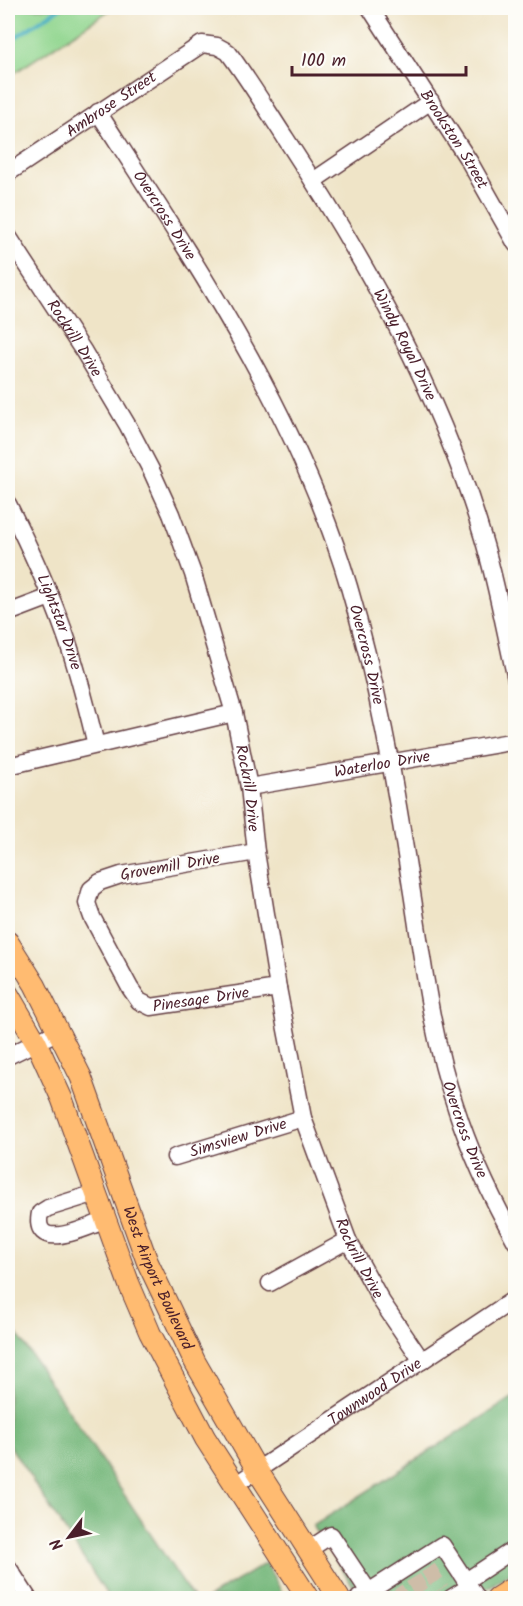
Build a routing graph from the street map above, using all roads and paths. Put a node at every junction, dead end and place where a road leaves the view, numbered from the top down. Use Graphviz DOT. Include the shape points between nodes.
graph roads {
  1 [pos="370,8"];
  2 [pos="217,46"];
  3 [pos="431,101"];
  4 [pos="98,112"];
  5 [pos="8,173"];
  6 [pos="313,181"];
  7 [pos="8,236"];
  8 [pos="516,244"];
  9 [pos="8,504"];
  10 [pos="50,597"];
  11 [pos="8,613"];
  12 [pos="516,679"];
  13 [pos="234,713"];
  14 [pos="516,741"];
  15 [pos="96,745"];
  16 [pos="392,761"];
  17 [pos="8,766"];
  18 [pos="249,787"];
  19 [pos="256,852"];
  20 [pos="8,942"];
  21 [pos="114,958"];
  22 [pos="278,988"];
  23 [pos="8,994"];
  24 [pos="59,1031"];
  25 [pos="36,1042"];
  26 [pos="8,1056"];
  27 [pos="303,1118"];
  28 [pos="175,1157"];
  29 [pos="96,1193"];
  30 [pos="106,1220"];
  31 [pos="348,1240"];
  32 [pos="516,1242"];
  33 [pos="270,1283"];
  34 [pos="516,1298"];
  35 [pos="175,1322"];
  36 [pos="422,1361"];
  37 [pos="257,1470"];
  38 [pos="235,1485"];
  39 [pos="516,1548"];
  40 [pos="308,1550"];
  41 [pos="8,1567"];
  42 [pos="516,1586"];
  43 [pos="471,1589"];
  44 [pos="446,1595"];
  45 [pos="367,1597"];
  46 [pos="28,1599"];
  47 [pos="308,1599"];
  48 [pos="339,1599"];
  49 [pos="497,1599"];
  1 -- 3 [label="street, Brookston Street"];
  2 -- 4 [label="street, Ambrose Street" via="202,44"];
  2 -- 6 [label="street, Windy Royal Drive" via="228,52"];
  3 -- 6 [label="street"];
  3 -- 8 [label="street, Brookston Street"];
  4 -- 5 [label="street, Ambrose Street"];
  4 -- 16 [label="street, Overcross Drive" via="187,249 267,387 318,500 348,585"];
  6 -- 12 [label="street, Windy Royal Drive" via="373,282 421,376 452,449 483,538"];
  7 -- 13 [label="street, Rockrill Drive" via="84,352 151,470 193,574"];
  9 -- 10 [label="street, Lightstar Drive"];
  10 -- 11 [label="street"];
  10 -- 15 [label="street, Lightstar Drive" via="79,679"];
  13 -- 15 [label="street"];
  13 -- 18 [label="street, Rockrill Drive"];
  14 -- 16 [label="street, Waterloo Drive"];
  15 -- 17 [label="street"];
  16 -- 18 [label="street, Waterloo Drive"];
  16 -- 32 [label="street, Overcross Drive" via="441,1059 474,1159"];
  18 -- 19 [label="street, Rockrill Drive"];
  19 -- 21 [label="street, Grovemill Drive" via="100,882 91,889 87,903"];
  19 -- 22 [label="street, Rockrill Drive"];
  20 -- 24 [label="main road, West Airport Boulevard"];
  21 -- 22 [label="street, Pinesage Drive" via="139,1001 151,1007"];
  22 -- 27 [label="street, Rockrill Drive"];
  23 -- 25 [label="main road, West Airport Boulevard"];
  24 -- 25 [label="street"];
  24 -- 35 [label="main road, West Airport Boulevard" via="94,1111 147,1261"];
  25 -- 26 [label="street"];
  25 -- 29 [label="main road, West Airport Boulevard"];
  27 -- 28 [label="street, Simsview Drive"];
  27 -- 31 [label="street, Rockrill Drive"];
  29 -- 30 [label="main road, West Airport Boulevard"];
  29 -- 30 [label="street" via="48,1208 40,1214 42,1229 59,1237"];
  29 -- 35 [label="main road" via="107,1193 113,1199 151,1300"];
  30 -- 38 [label="main road, West Airport Boulevard" via="150,1333"];
  31 -- 33 [label="street"];
  31 -- 36 [label="street, Rockrill Drive" via="382,1302"];
  34 -- 36 [label="street, Townwood Drive"];
  35 -- 37 [label="main road, West Airport Boulevard"];
  36 -- 37 [label="street, Townwood Drive"];
  37 -- 38 [label="street, Townwood Drive"];
  37 -- 40 [label="main road, West Airport Boulevard"];
  38 -- 47 [label="main road, West Airport Boulevard"];
  39 -- 43 [label="street"];
  40 -- 45 [label="street" via="331,1535"];
  40 -- 48 [label="main road, West Airport Boulevard"];
  41 -- 46 [label="street"];
  42 -- 49 [label="main road"];
  43 -- 44 [label="street"];
  43 -- 45 [label="street" via="442,1545 425,1563"];
}
